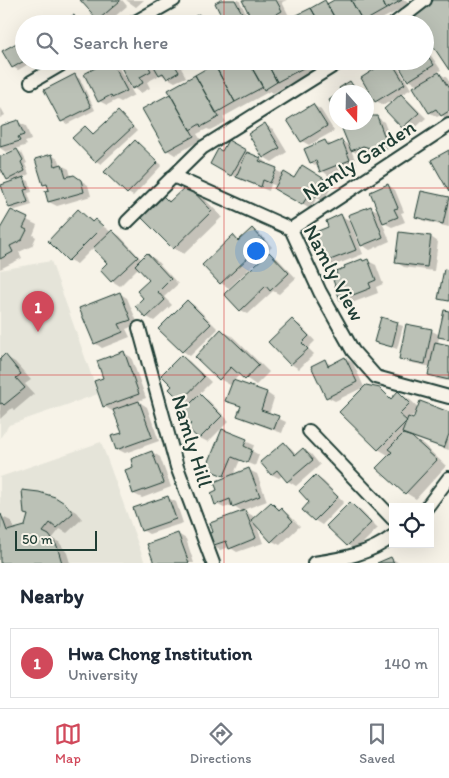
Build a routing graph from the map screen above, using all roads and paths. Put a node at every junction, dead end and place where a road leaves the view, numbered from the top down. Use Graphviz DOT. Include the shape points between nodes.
graph roads {
  1 [pos="174,0"];
  2 [pos="426,0"];
  3 [pos="148,15"];
  4 [pos="406,15"];
  5 [pos="52,70"];
  6 [pos="327,70"];
  7 [pos="31,82"];
  8 [pos="449,125"];
  9 [pos="173,176"];
  10 [pos="127,222"];
  11 [pos="291,229"];
  12 [pos="139,328"];
  13 [pos="449,397"];
  14 [pos="309,431"];
  15 [pos="449,478"];
  16 [pos="430,503"];
  17 [pos="389,516"];
  18 [pos="389,539"];
  19 [pos="212,563"];
  20 [pos="314,563"];
  1 -- 3 [label="street"];
  2 -- 4 [label="street"];
  5 -- 7 [label="street"];
  6 -- 9 [label="street" via="202,148"];
  8 -- 11 [label="street, Namly Garden"];
  9 -- 10 [label="street"];
  9 -- 11 [label="street, Namly View"];
  11 -- 13 [label="street, Namly View" via="320,292 353,351 376,377"];
  12 -- 19 [label="street, Namly Hill" via="177,468"];
  14 -- 17 [label="street"];
  15 -- 16 [label="street"];
  18 -- 20 [label="street" via="354,556"];
}
